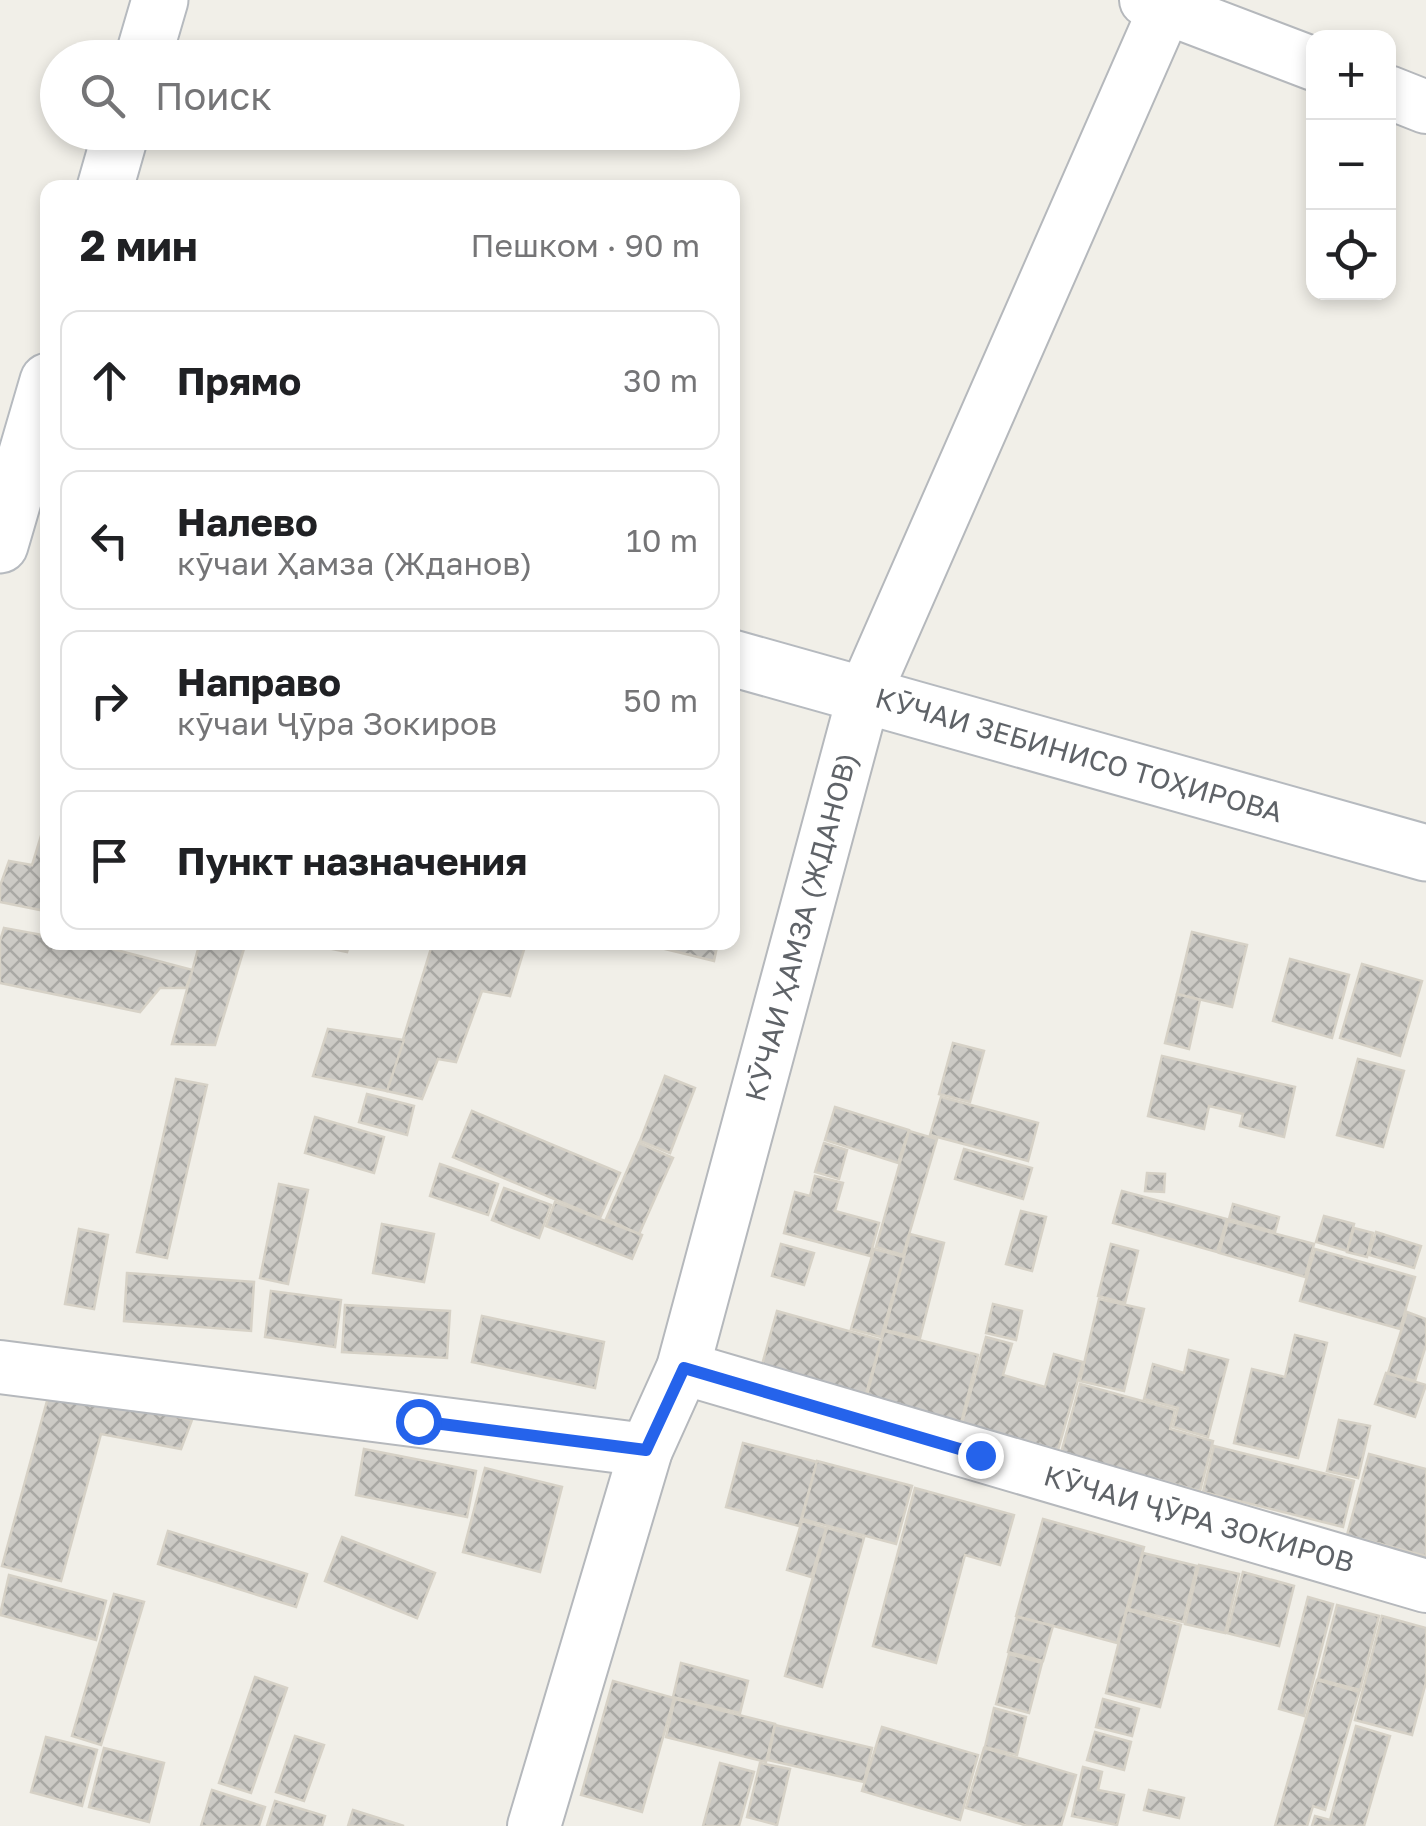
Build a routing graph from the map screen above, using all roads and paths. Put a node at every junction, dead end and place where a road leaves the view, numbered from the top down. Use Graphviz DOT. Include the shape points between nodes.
graph roads {
  1 [pos="160,0"];
  2 [pos="1160,2"];
  3 [pos="148,40"];
  4 [pos="1306,61"];
  5 [pos="1396,95"];
  6 [pos="1426,107"];
  7 [pos="116,150"];
  8 [pos="107,180"];
  9 [pos="40,434"];
  10 [pos="36,461"];
  11 [pos="0,545"];
  12 [pos="740,660"];
  13 [pos="864,694"];
  14 [pos="1426,853"];
  15 [pos="0,1367"];
  16 [pos="684,1368"];
  17 [pos="646,1450"];
  18 [pos="1426,1586"];
  19 [pos="534,1826"];
  1 -- 3 [label="main road"];
  2 -- 4 [label="street"];
  2 -- 13 [label="street, КӮЧАИ ҲАМЗА (ЖДАНОВ)"];
  5 -- 6 [label="street"];
  7 -- 8 [label="main road"];
  9 -- 10 [label="main road"];
  10 -- 11 [label="main road"];
  12 -- 13 [label="main road, КӮЧАИ ЗЕБИНИСО ТОҲИРОВА"];
  13 -- 14 [label="main road, КӮЧАИ ЗЕБИНИСО ТОҲИРОВА"];
  13 -- 16 [label="street, КӮЧАИ ҲАМЗА (ЖДАНОВ)"];
  15 -- 17 [label="street"];
  16 -- 17 [label="street, КӮЧАИ ҲАМЗА (ЖДАНОВ)"];
  16 -- 18 [label="street, КӮЧАИ ҶӮРА ЗОКИРОВ"];
  17 -- 19 [label="street, КӮЧАИ ҲАМЗА (ЖДАНОВ)"];
}
